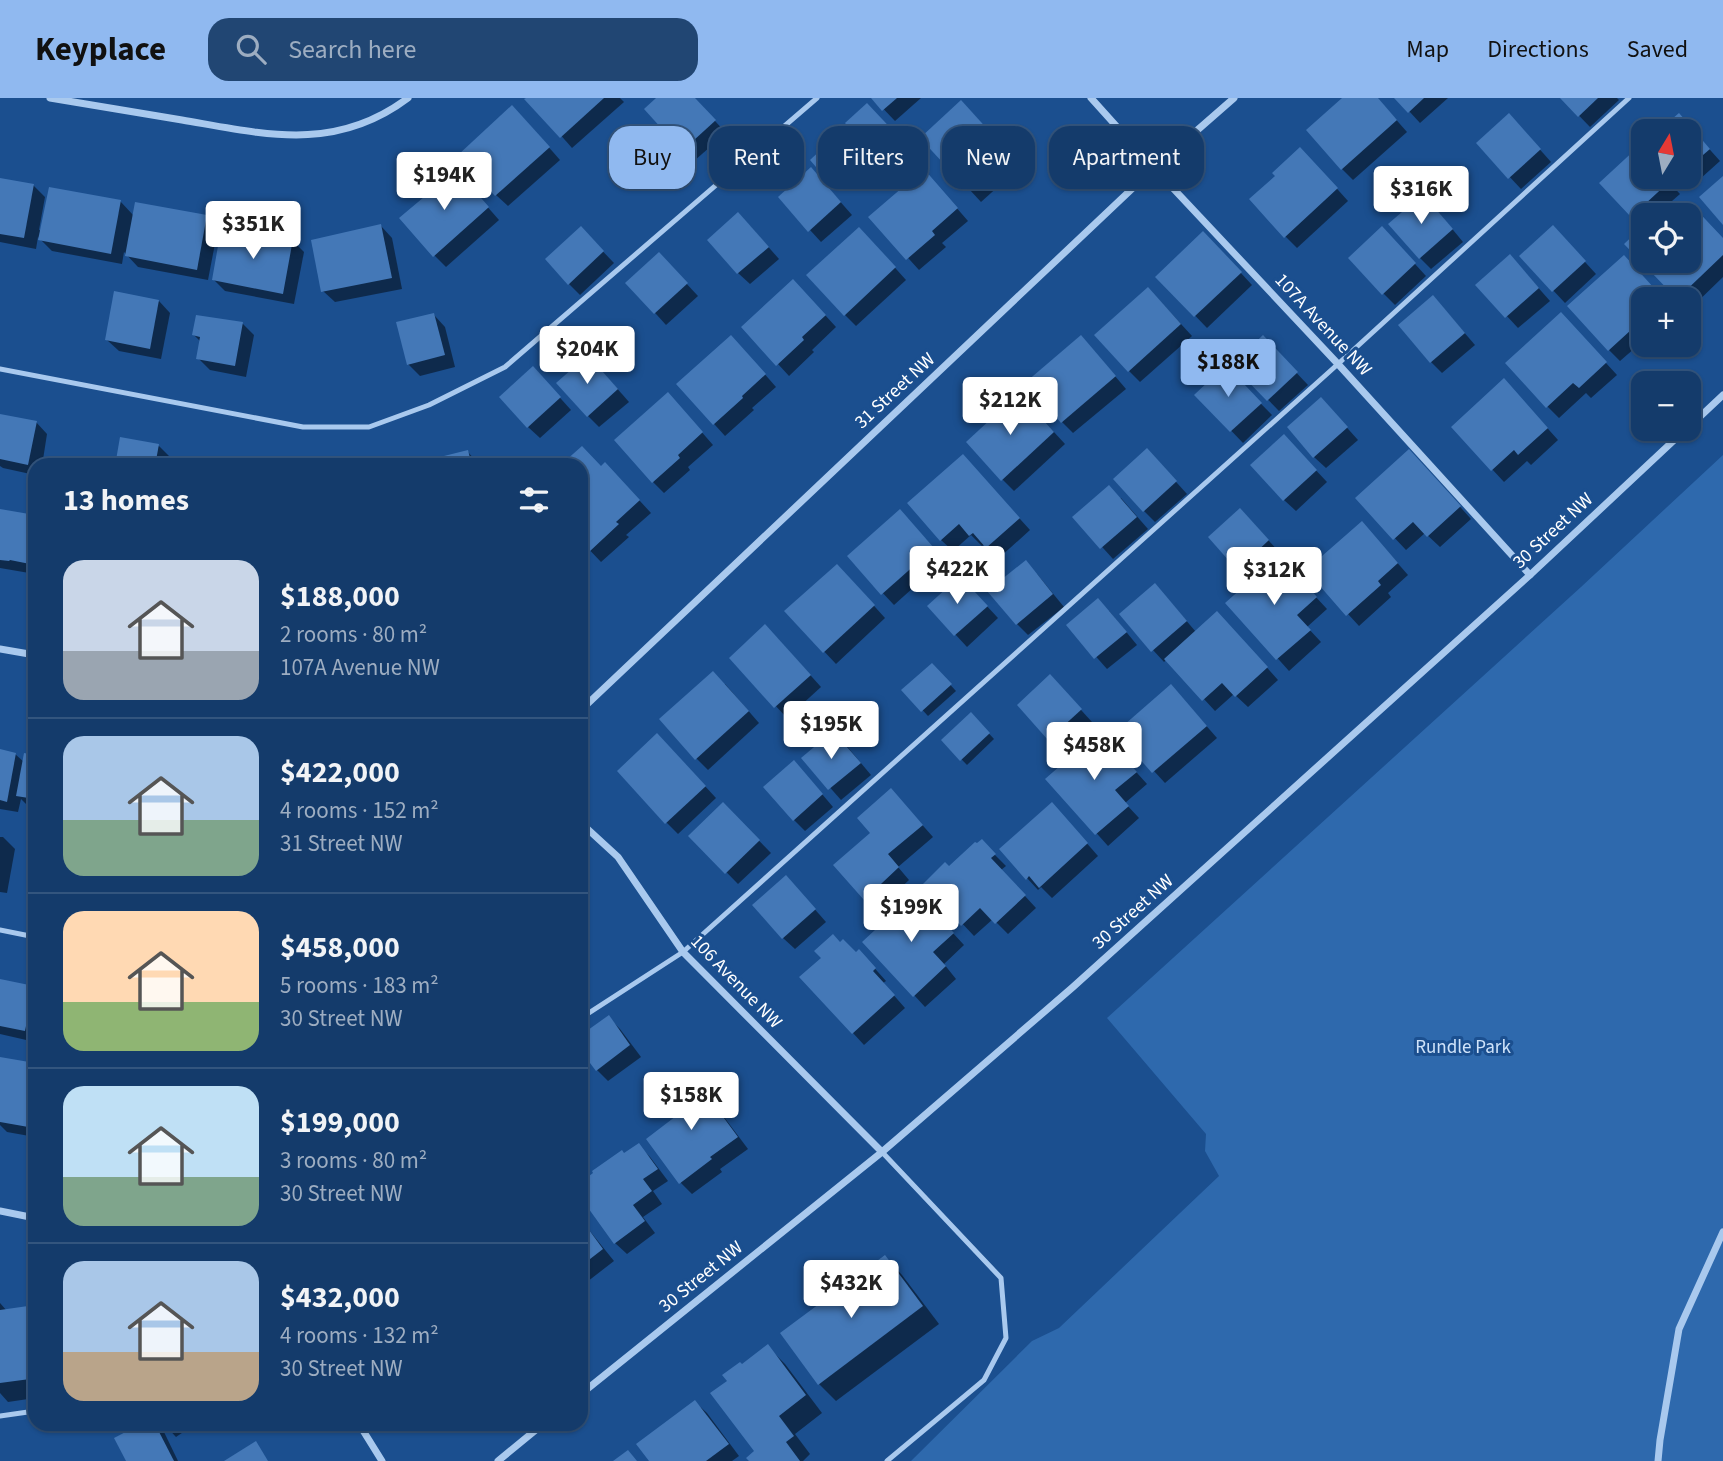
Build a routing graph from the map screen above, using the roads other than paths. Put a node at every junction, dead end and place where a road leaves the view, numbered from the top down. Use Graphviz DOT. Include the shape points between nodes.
graph roads {
  1 [pos="50,98"];
  2 [pos="408,98"];
  3 [pos="817,98"];
  4 [pos="1091,98"];
  5 [pos="1234,98"];
  6 [pos="1629,98"];
  7 [pos="1116,126"];
  8 [pos="1202,126"];
  9 [pos="1132,189"];
  10 [pos="1174,189"];
  11 [pos="1338,364"];
  12 [pos="0,369"];
  13 [pos="1723,395"];
  14 [pos="1701,416"];
  15 [pos="1674,441"];
  16 [pos="1530,575"];
  17 [pos="0,649"];
  18 [pos="28,654"];
  19 [pos="588,703"];
  20 [pos="588,830"];
  21 [pos="0,930"];
  22 [pos="28,936"];
  23 [pos="683,952"];
  24 [pos="588,1013"];
  25 [pos="882,1152"];
  26 [pos="0,1212"];
  27 [pos="28,1217"];
  28 [pos="1723,1232"];
  29 [pos="588,1388"];
  30 [pos="28,1412"];
  31 [pos="0,1416"];
  32 [pos="363,1431"];
  33 [pos="534,1431"];
  34 [pos="382,1461"];
  35 [pos="498,1461"];
  36 [pos="887,1461"];
  37 [pos="1658,1461"];
  1 -- 2 [label="street" via="268,135 307,136 379,117"];
  3 -- 12 [label="lane" via="505,367 429,405 369,427 303,427"];
  4 -- 7 [label="street, 107A Avenue NW"];
  5 -- 8 [label="street, 31 Street NW"];
  6 -- 11 [label="lane"];
  9 -- 19 [label="street, 31 Street NW"];
  10 -- 11 [label="street, 107A Avenue NW"];
  11 -- 16 [label="street, 107A Avenue NW"];
  11 -- 23 [label="lane"];
  13 -- 14 [label="street, 30 Street NW"];
  15 -- 16 [label="street, 30 Street NW"];
  16 -- 25 [label="street, 30 Street NW" via="1073,987"];
  17 -- 18 [label="street"];
  20 -- 23 [label="street, 106 Avenue NW" via="618,857"];
  21 -- 22 [label="lane"];
  23 -- 24 [label="lane"];
  23 -- 25 [label="street, 106 Avenue NW"];
  25 -- 29 [label="street, 30 Street NW"];
  25 -- 36 [label="lane" via="1001,1278 1006,1338 984,1380"];
  26 -- 27 [label="street"];
  28 -- 37 [label="street" via="1679,1329"];
  30 -- 31 [label="lane"];
  32 -- 34 [label="street"];
  33 -- 35 [label="street"];
}
